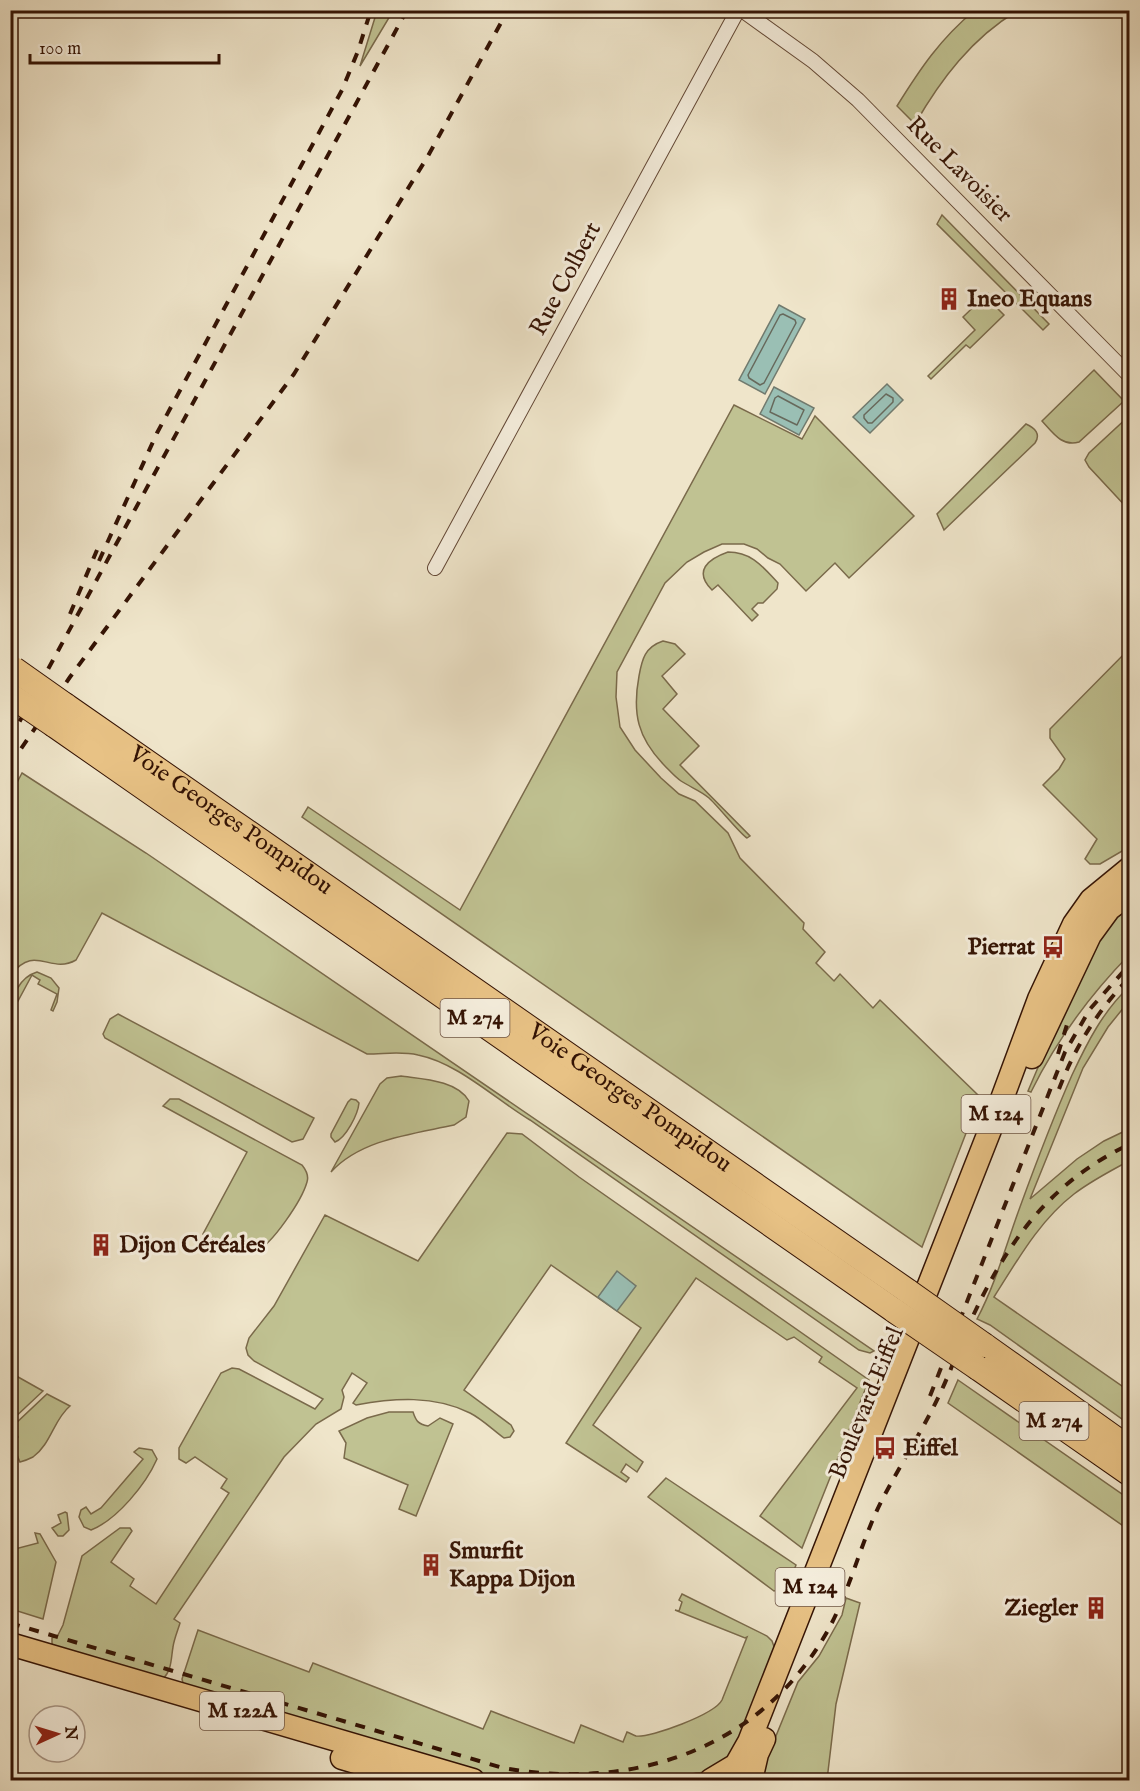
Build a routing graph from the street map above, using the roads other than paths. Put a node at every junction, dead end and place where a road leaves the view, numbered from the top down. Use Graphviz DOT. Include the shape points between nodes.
graph roads {
  1 [pos="738,10"];
  2 [pos="742,10"];
  3 [pos="1130,376"];
  4 [pos="435,568"];
  5 [pos="12,668"];
  6 [pos="10,695"];
  7 [pos="59,715"];
  8 [pos="1130,868"];
  9 [pos="1130,893"];
  10 [pos="902,1302"];
  11 [pos="1130,1449"];
  12 [pos="1130,1474"];
  13 [pos="10,1644"];
  14 [pos="10,1657"];
  15 [pos="416,1780"];
  16 [pos="473,1780"];
  17 [pos="693,1780"];
  18 [pos="712,1780"];
  19 [pos="751,1780"];
  1 -- 4 [label="street, Rue Colbert"];
  2 -- 3 [label="street, Rue Lavoisier" via="813,61 858,100"];
  5 -- 7 [label="highway, Voie Georges Pompidou / M 274, bridge"];
  6 -- 7 [label="highway, Voie Georges Pompidou / M 274, bridge"];
  7 -- 10 [label="highway, Voie Georges Pompidou / M 274"];
  8 -- 18 [label="main road, Boulevard Eiffel / M 124" via="1091,900 1074,924 1039,999 746,1748 736,1766"];
  9 -- 19 [label="main road, Boulevard Eiffel / M 124" via="1109,909 1090,935 1037,1046"];
  10 -- 11 [label="highway, Voie Georges Pompidou / M 274, bridge" via="984,1345"];
  10 -- 12 [label="highway, Voie Georges Pompidou / M 274, bridge" via="978,1368"];
  13 -- 16 [label="main road, M 122A"];
  14 -- 15 [label="main road, M 122A"];
  17 -- 18 [label="main road"];
}
